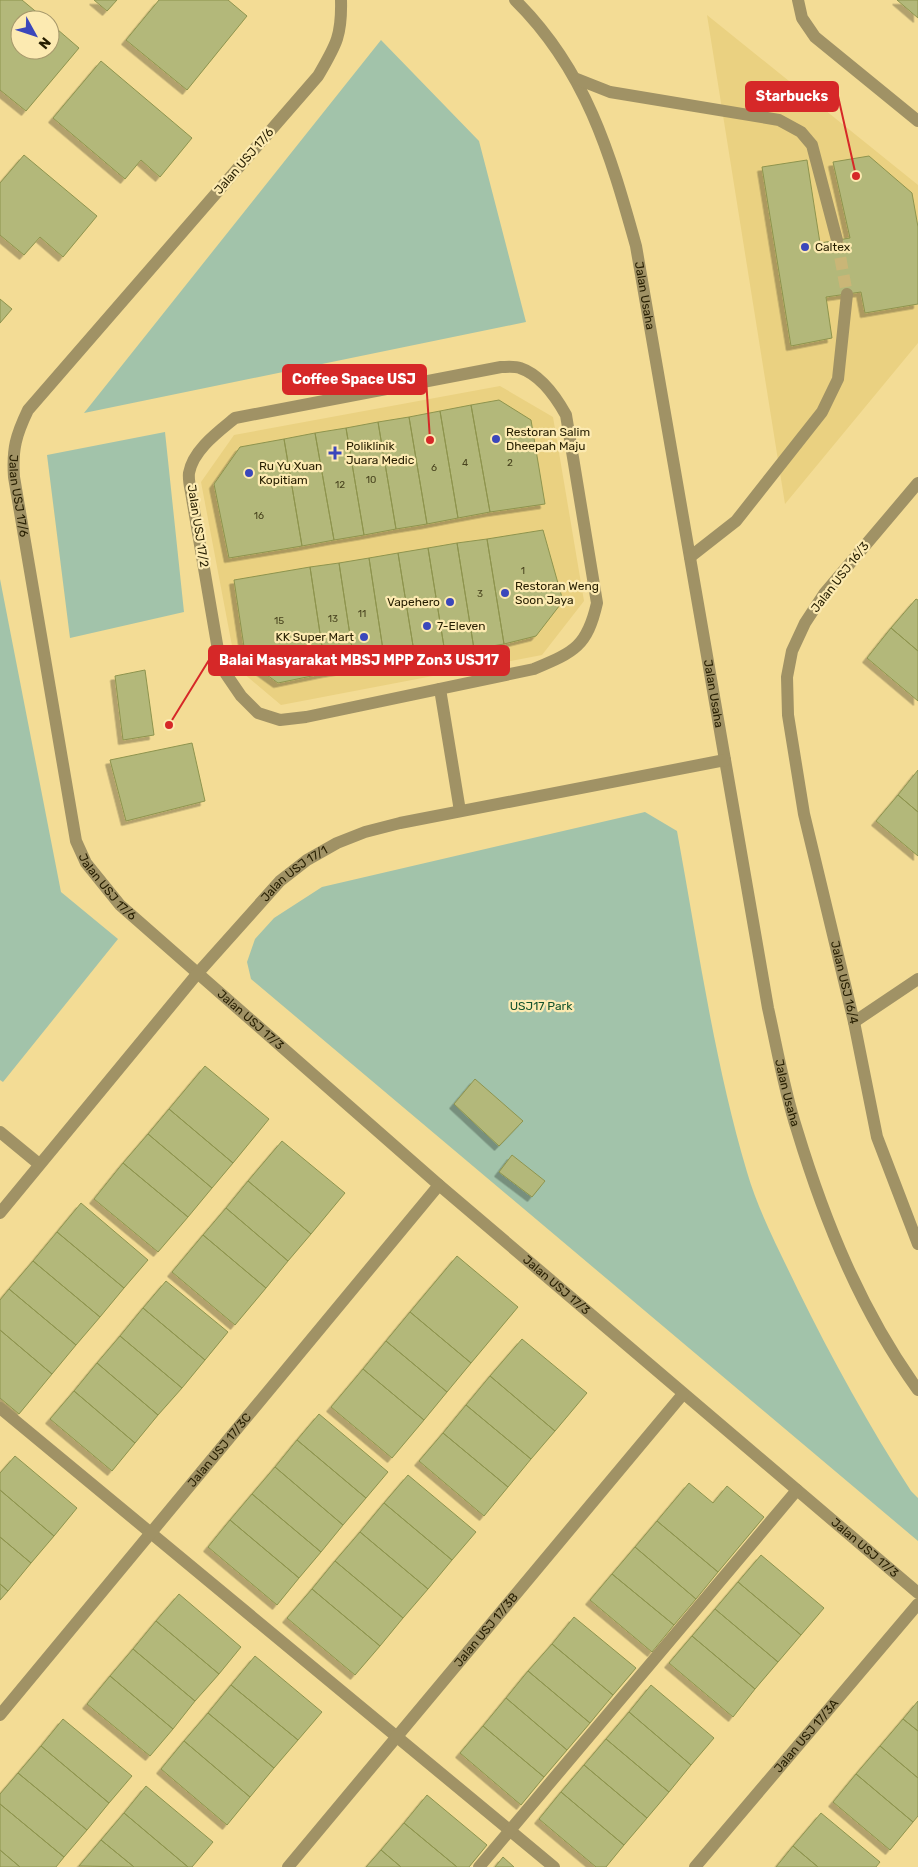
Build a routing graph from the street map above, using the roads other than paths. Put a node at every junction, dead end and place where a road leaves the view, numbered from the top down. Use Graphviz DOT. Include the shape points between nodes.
graph roads {
  1 [pos="341,0"];
  2 [pos="515,0"];
  3 [pos="798,0"];
  4 [pos="577,79"];
  5 [pos="918,121"];
  6 [pos="837,240"];
  7 [pos="847,294"];
  8 [pos="918,483"];
  9 [pos="690,557"];
  10 [pos="440,689"];
  11 [pos="788,715"];
  12 [pos="725,760"];
  13 [pos="460,811"];
  14 [pos="197,974"];
  15 [pos="918,980"];
  16 [pos="854,1022"];
  17 [pos="0,1132"];
  18 [pos="39,1164"];
  19 [pos="439,1185"];
  20 [pos="0,1213"];
  21 [pos="918,1244"];
  22 [pos="918,1390"];
  23 [pos="684,1394"];
  24 [pos="0,1408"];
  25 [pos="797,1490"];
  26 [pos="150,1534"];
  27 [pos="918,1593"];
  28 [pos="918,1604"];
  29 [pos="0,1715"];
  30 [pos="397,1737"];
  31 [pos="510,1830"];
  32 [pos="288,1867"];
  33 [pos="479,1867"];
  34 [pos="554,1867"];
  35 [pos="695,1867"];
  1 -- 14 [label="street, Jalan USJ 17/6" via="342,27 318,76 28,410 17,432 12,453 76,841 86,863 120,905"];
  2 -- 4 [label="street, Jalan Usaha" via="532,17"];
  3 -- 5 [label="street" via="802,18 815,37"];
  4 -- 6 [label="street" via="610,92 779,120 801,132 812,145"];
  4 -- 9 [label="street, Jalan Usaha" via="611,157 636,246"];
  7 -- 9 [label="street" via="838,379 822,412 736,521"];
  8 -- 11 [label="street, Jalan USJ 16/3" via="824,594 805,623 792,652 787,677"];
  9 -- 12 [label="street, Jalan Usaha"];
  10 -- 10 [label="street, Jalan USJ 17/2" via="280,720 258,713 241,696 226,674 218,650 190,473 198,454 235,418 500,367 520,367 554,395 566,415 597,603 591,627 579,645 560,658 534,669"];
  10 -- 13 [label="street"];
  11 -- 16 [label="street, Jalan USJ 16/4" via="804,814"];
  12 -- 13 [label="street, Jalan USJ 17/1"];
  12 -- 22 [label="street, Jalan Usaha" via="768,1008 796,1129 838,1249 859,1294"];
  13 -- 14 [label="street, Jalan USJ 17/1" via="365,832 336,843 307,860 280,881"];
  14 -- 18 [label="street, Jalan USJ 17/1"];
  14 -- 19 [label="street, Jalan USJ 17/3" via="301,1061"];
  15 -- 16 [label="street"];
  16 -- 21 [label="street, Jalan USJ 16/4" via="877,1137"];
  17 -- 18 [label="street"];
  18 -- 20 [label="street, Jalan USJ 17/1"];
  19 -- 23 [label="street, Jalan USJ 17/3"];
  19 -- 26 [label="street, Jalan USJ 17/3C"];
  23 -- 25 [label="street, Jalan USJ 17/3"];
  23 -- 30 [label="street, Jalan USJ 17/3B"];
  24 -- 26 [label="street"];
  25 -- 27 [label="street, Jalan USJ 17/3"];
  25 -- 31 [label="street"];
  26 -- 29 [label="street, Jalan USJ 17/3C"];
  26 -- 30 [label="street"];
  28 -- 35 [label="street, Jalan USJ 17/3A"];
  30 -- 31 [label="street"];
  30 -- 32 [label="street, Jalan USJ 17/3B"];
  31 -- 33 [label="street"];
  31 -- 34 [label="street"];
}
